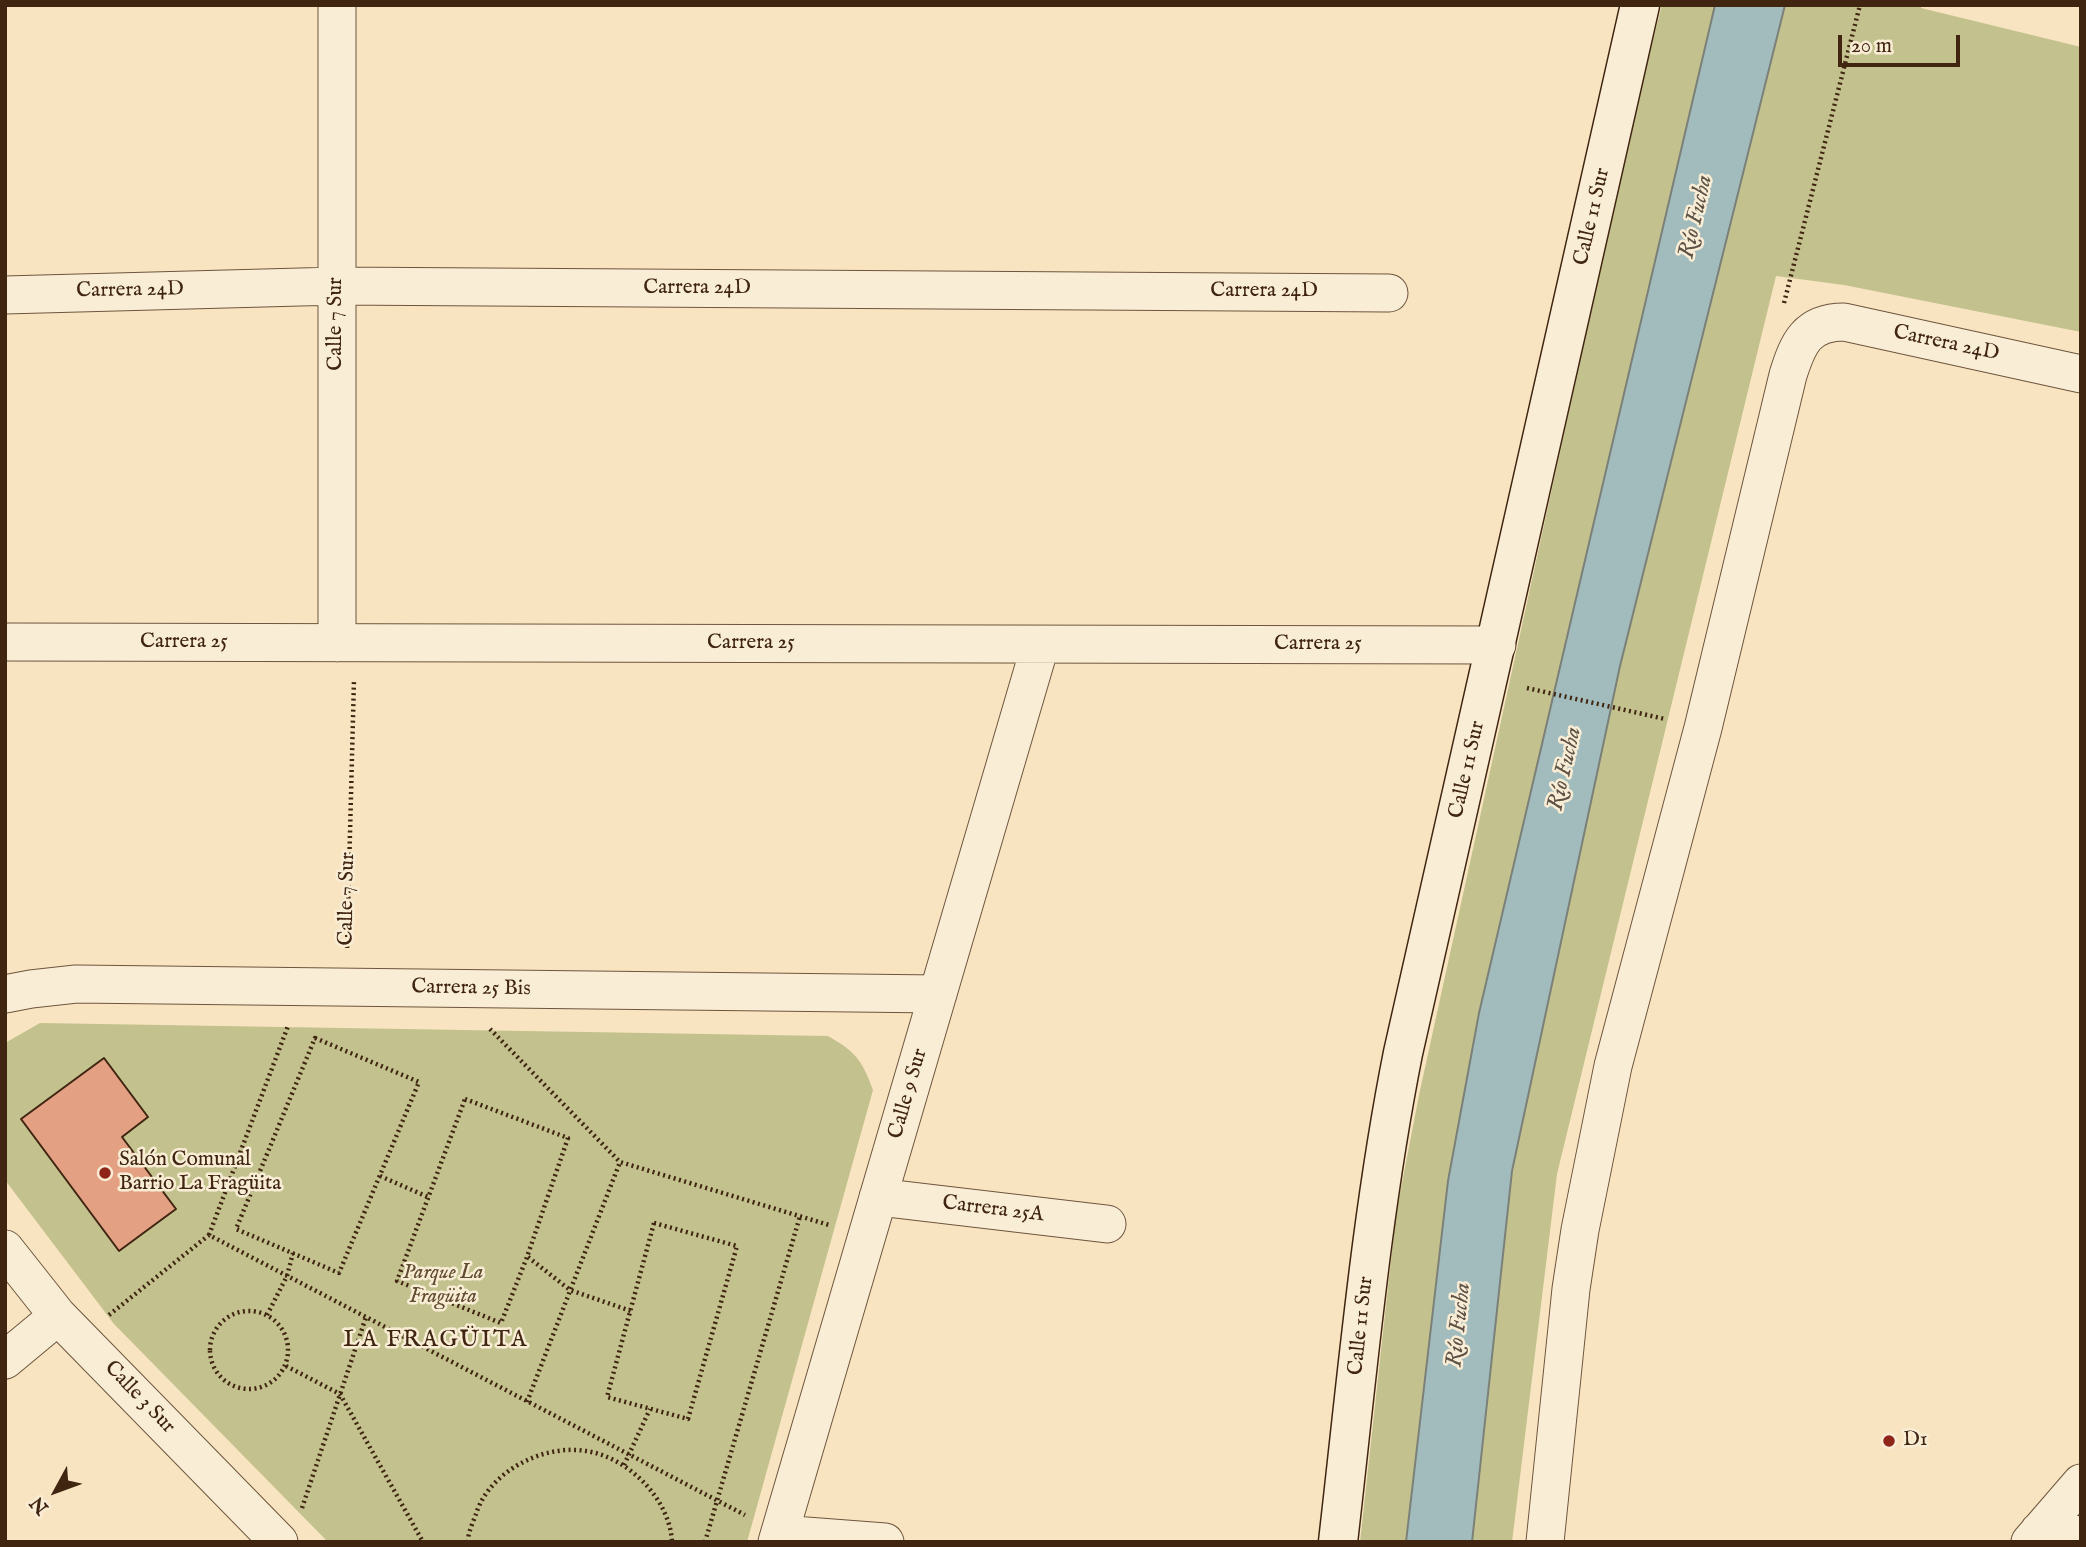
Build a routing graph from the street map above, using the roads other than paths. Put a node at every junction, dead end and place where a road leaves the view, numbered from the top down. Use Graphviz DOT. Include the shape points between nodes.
graph roads {
  1 [pos="337,5"];
  2 [pos="1640,5"];
  3 [pos="337,286"];
  4 [pos="1389,293"];
  5 [pos="5,295"];
  6 [pos="2081,374"];
  7 [pos="5,642"];
  8 [pos="346,643"];
  9 [pos="1497,645"];
  10 [pos="1040,646"];
  11 [pos="5,994"];
  12 [pos="938,994"];
  13 [pos="878,1197"];
  14 [pos="1107,1224"];
  15 [pos="5,1249"];
  16 [pos="69,1327"];
  17 [pos="5,1360"];
  18 [pos="2081,1483"];
  19 [pos="289,1530"];
  20 [pos="2034,1536"];
  21 [pos="779,1538"];
  22 [pos="2080,1538"];
  23 [pos="885,1542"];
  24 [pos="1338,1542"];
  25 [pos="1545,1542"];
  1 -- 3 [label="street, Calle 7 Sur"];
  2 -- 9 [label="street, Calle 11 Sur"];
  3 -- 4 [label="street, Carrera 24D"];
  3 -- 5 [label="street, Carrera 24D"];
  3 -- 8 [label="street, Calle 7 Sur"];
  6 -- 25 [label="street, Carrera 24D" via="1844,321 1812,329 1796,349 1703,728 1613,1066 1571,1289"];
  7 -- 8 [label="street, Carrera 25"];
  8 -- 10 [label="street, Carrera 25"];
  9 -- 10 [label="street, Carrera 25"];
  9 -- 24 [label="street, Calle 11 Sur" via="1386,1141"];
  10 -- 12 [label="street, Calle 9 Sur"];
  11 -- 12 [label="street, Carrera 25 Bis" via="76,984"];
  12 -- 13 [label="street, Calle 9 Sur"];
  13 -- 14 [label="street, Carrera 25A"];
  13 -- 21 [label="street, Calle 9 Sur"];
  15 -- 16 [label="street, Calle 3 Sur"];
  16 -- 17 [label="street"];
  16 -- 19 [label="street, Calle 3 Sur"];
  18 -- 20 [label="street"];
  20 -- 22 [label="street"];
  21 -- 23 [label="street"];
}
